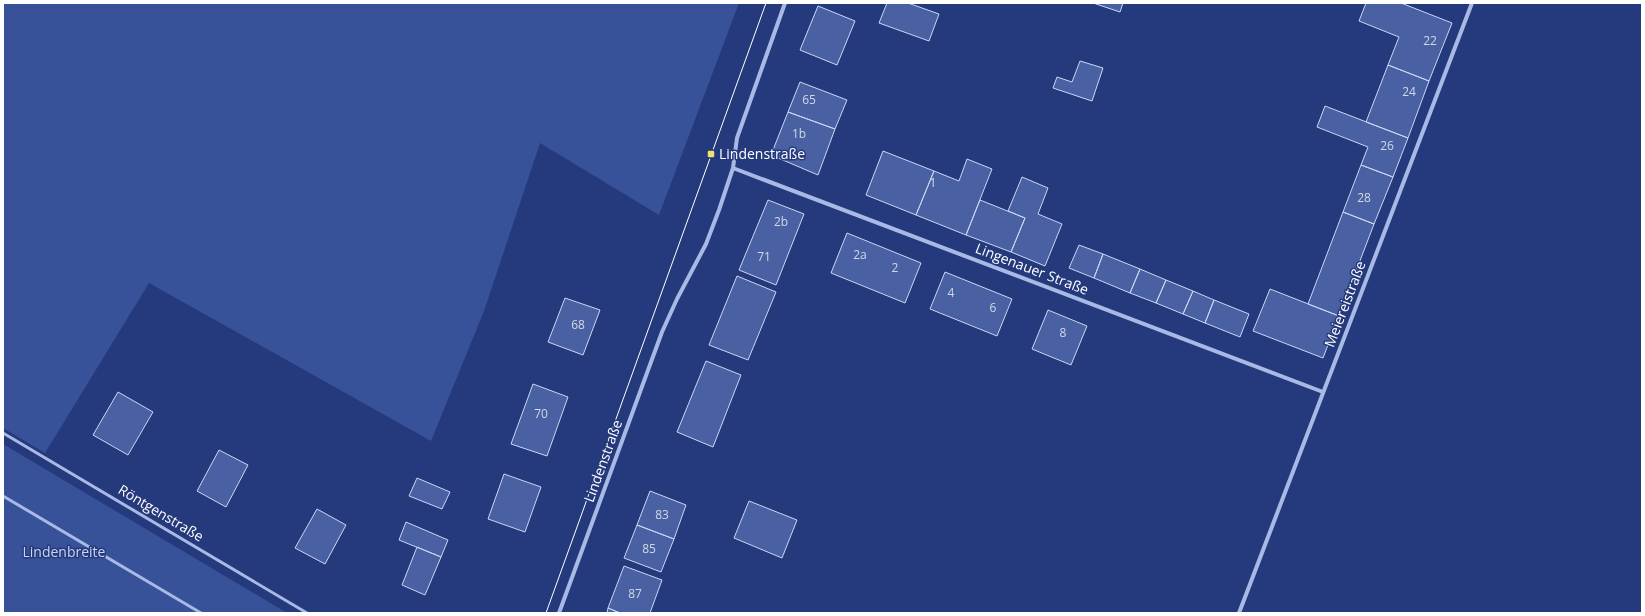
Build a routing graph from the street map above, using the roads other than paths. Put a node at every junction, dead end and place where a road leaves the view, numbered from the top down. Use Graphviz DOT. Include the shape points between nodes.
graph roads {
  1 [pos="785,3"];
  2 [pos="1472,3"];
  3 [pos="733,168"];
  4 [pos="1323,392"];
  5 [pos="3,433"];
  6 [pos="3,496"];
  7 [pos="201,613"];
  8 [pos="307,613"];
  9 [pos="559,613"];
  10 [pos="1239,613"];
  1 -- 3 [label="street, Lindenstraße" via="737,138"];
  2 -- 4 [label="street, Meiereistraße"];
  3 -- 4 [label="street, Lingenauer Straße"];
  3 -- 9 [label="street, Lindenstraße" via="706,244 662,332"];
  4 -- 10 [label="street, Meiereistraße"];
  5 -- 8 [label="lane, Röntgenstraße"];
  6 -- 7 [label="lane"];
}
